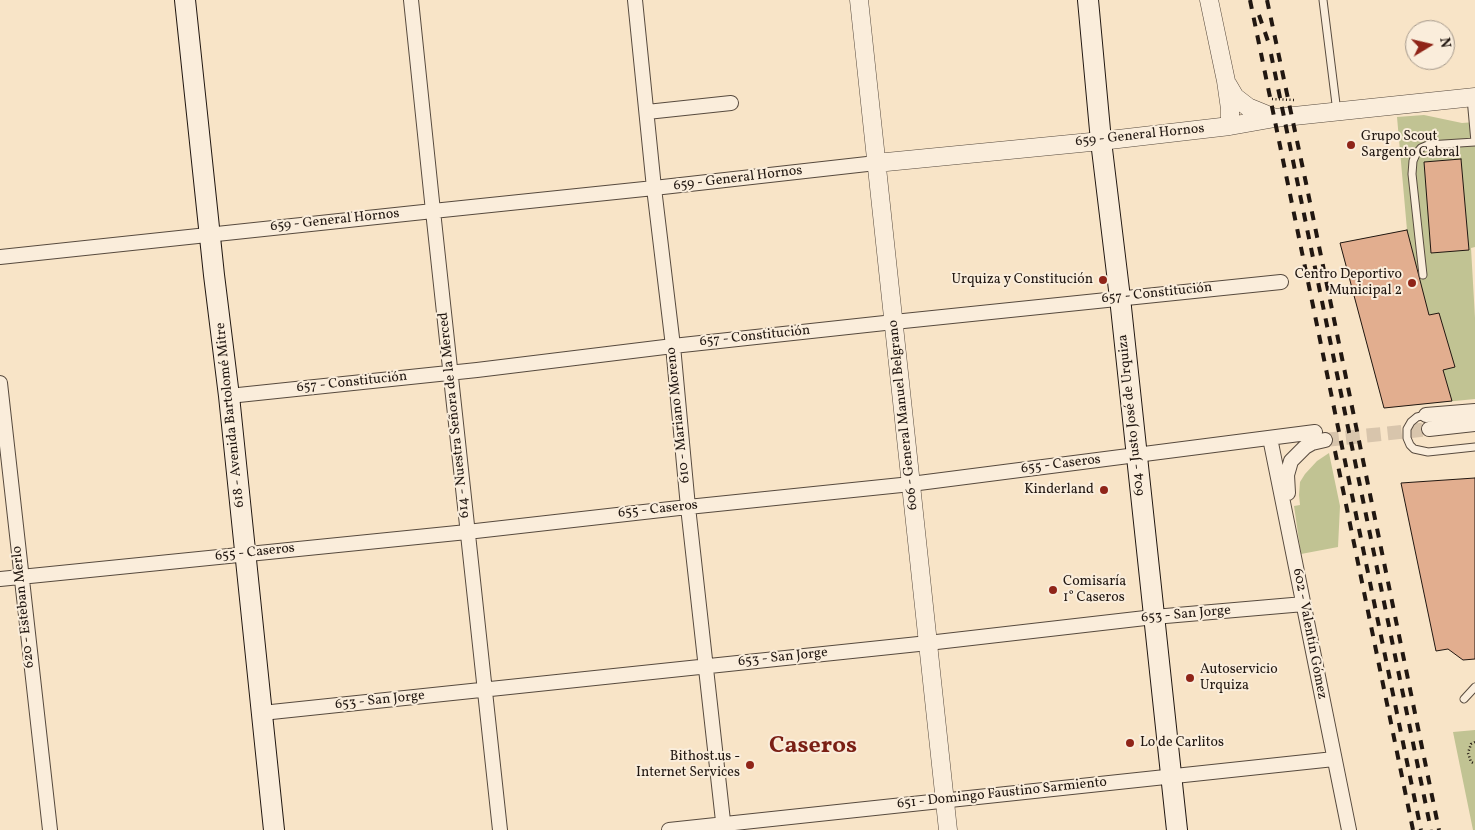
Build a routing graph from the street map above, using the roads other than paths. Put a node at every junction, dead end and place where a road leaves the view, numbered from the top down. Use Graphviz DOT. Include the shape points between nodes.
graph roads {
  1 [pos="185,0"];
  2 [pos="411,0"];
  3 [pos="635,0"];
  4 [pos="859,0"];
  5 [pos="1088,0"];
  6 [pos="1209,0"];
  7 [pos="1323,0"];
  8 [pos="1226,81"];
  9 [pos="1473,97"];
  10 [pos="731,103"];
  11 [pos="647,112"];
  12 [pos="1337,112"];
  13 [pos="1275,118"];
  14 [pos="1230,126"];
  15 [pos="1101,141"];
  16 [pos="876,163"];
  17 [pos="654,188"];
  18 [pos="432,211"];
  19 [pos="210,234"];
  20 [pos="0,257"];
  21 [pos="1423,276"];
  22 [pos="1281,282"];
  23 [pos="1120,298"];
  24 [pos="894,322"];
  25 [pos="673,346"];
  26 [pos="451,372"];
  27 [pos="0,383"];
  28 [pos="229,396"];
  29 [pos="1475,410"];
  30 [pos="1427,422"];
  31 [pos="1475,424"];
  32 [pos="1270,438"];
  33 [pos="1475,447"];
  34 [pos="1136,456"];
  35 [pos="911,484"];
  36 [pos="688,507"];
  37 [pos="467,532"];
  38 [pos="1290,541"];
  39 [pos="246,554"];
  40 [pos="21,577"];
  41 [pos="0,579"];
  42 [pos="1304,604"];
  43 [pos="1154,617"];
  44 [pos="928,643"];
  45 [pos="706,666"];
  46 [pos="1475,687"];
  47 [pos="485,690"];
  48 [pos="1464,699"];
  49 [pos="262,713"];
  50 [pos="1334,759"];
  51 [pos="1171,776"];
  52 [pos="945,800"];
  53 [pos="724,827"];
  54 [pos="50,830"];
  55 [pos="274,830"];
  56 [pos="500,830"];
  57 [pos="669,830"];
  58 [pos="948,830"];
  59 [pos="1177,830"];
  60 [pos="1350,830"];
  1 -- 19 [label="main road, 618 - Avenida Bartolomé Mitre"];
  2 -- 18 [label="street, 614 - Nuestra Señora de la Merced"];
  3 -- 11 [label="street, 610 - Mariano Moreno"];
  4 -- 16 [label="street, 606 - General Manuel Belgrano"];
  5 -- 15 [label="main road, 604 - Justo José de Urquiza"];
  6 -- 8 [label="street"];
  7 -- 12 [label="lane"];
  8 -- 13 [label="street" via="1235,97 1248,107"];
  8 -- 14 [label="street"];
  9 -- 12 [label="street, 659 - General Hornos"];
  9 -- 21 [label="lane" via="1474,142 1428,145 1420,148 1413,161"];
  10 -- 11 [label="street"];
  11 -- 17 [label="street, 610 - Mariano Moreno"];
  12 -- 13 [label="street, 659 - General Hornos"];
  13 -- 14 [label="street, 659 - General Hornos"];
  14 -- 15 [label="street, 659 - General Hornos"];
  15 -- 16 [label="street, 659 - General Hornos"];
  15 -- 23 [label="main road, 604 - Justo José de Urquiza"];
  16 -- 17 [label="street, 659 - General Hornos"];
  16 -- 24 [label="street, 606 - General Manuel Belgrano"];
  17 -- 18 [label="street, 659 - General Hornos"];
  17 -- 25 [label="street, 610 - Mariano Moreno"];
  18 -- 19 [label="street, 659 - General Hornos"];
  18 -- 26 [label="street, 614 - Nuestra Señora de la Merced"];
  19 -- 20 [label="street, 659 - General Hornos"];
  19 -- 28 [label="main road, 618 - Avenida Bartolomé Mitre"];
  22 -- 23 [label="street, 657 - Constitución"];
  23 -- 24 [label="street, 657 - Constitución"];
  23 -- 34 [label="main road, 604 - Justo José de Urquiza"];
  24 -- 25 [label="street, 657 - Constitución"];
  24 -- 35 [label="street, 606 - General Manuel Belgrano"];
  25 -- 26 [label="street, 657 - Constitución"];
  25 -- 36 [label="street, 610 - Mariano Moreno"];
  26 -- 28 [label="street, 657 - Constitución"];
  26 -- 37 [label="street, 614 - Nuestra Señora de la Merced"];
  27 -- 40 [label="street, 620 - Esteban Merlo"];
  28 -- 39 [label="main road, 618 - Avenida Bartolomé Mitre"];
  29 -- 30 [label="street"];
  30 -- 31 [label="street"];
  30 -- 33 [label="lane" via="1417,418 1407,429 1406,438 1414,449 1428,452"];
  32 -- 34 [label="street, 655 - Caseros"];
  32 -- 38 [label="street, 602 - Valentín Gómez"];
  32 -- 38 [label="street, 655 - Caseros" via="1320,436 1305,447 1288,468"];
  34 -- 35 [label="street, 655 - Caseros"];
  34 -- 43 [label="main road, 604 - Justo José de Urquiza"];
  35 -- 36 [label="street, 655 - Caseros"];
  35 -- 44 [label="street, 606 - General Manuel Belgrano"];
  36 -- 37 [label="street, 655 - Caseros"];
  36 -- 45 [label="street, 610 - Mariano Moreno"];
  37 -- 39 [label="street, 655 - Caseros"];
  37 -- 47 [label="street, 614 - Nuestra Señora de la Merced"];
  38 -- 42 [label="street, 602 - Valentín Gómez"];
  39 -- 40 [label="street, 655 - Caseros"];
  39 -- 49 [label="main road, 618 - Avenida Bartolomé Mitre"];
  40 -- 41 [label="street, 655 - Caseros"];
  40 -- 54 [label="street, 620 - Esteban Merlo"];
  42 -- 43 [label="street, 653 - San Jorge"];
  42 -- 50 [label="street, 602 - Valentín Gómez"];
  43 -- 44 [label="street, 653 - San Jorge"];
  43 -- 51 [label="main road, 604 - Justo José de Urquiza"];
  44 -- 45 [label="street, 653 - San Jorge"];
  44 -- 52 [label="street, 606 - General Manuel Belgrano"];
  45 -- 47 [label="street, 653 - San Jorge"];
  45 -- 53 [label="street, 610 - Mariano Moreno"];
  46 -- 48 [label="lane"];
  47 -- 49 [label="street, 653 - San Jorge"];
  47 -- 56 [label="street, 614 - Nuestra Señora de la Merced"];
  49 -- 55 [label="main road, 618 - Avenida Bartolomé Mitre"];
  50 -- 51 [label="street, 651 - Domingo Faustino Sarmiento"];
  50 -- 60 [label="street, 602 - Valentín Gómez"];
  51 -- 52 [label="street, 651 - Domingo Faustino Sarmiento"];
  51 -- 59 [label="main road, 604 - Justo José de Urquiza"];
  52 -- 53 [label="street, 651 - Domingo Faustino Sarmiento"];
  52 -- 58 [label="street, 606 - General Manuel Belgrano"];
  53 -- 57 [label="street, 651 - Domingo Faustino Sarmiento"];
}
